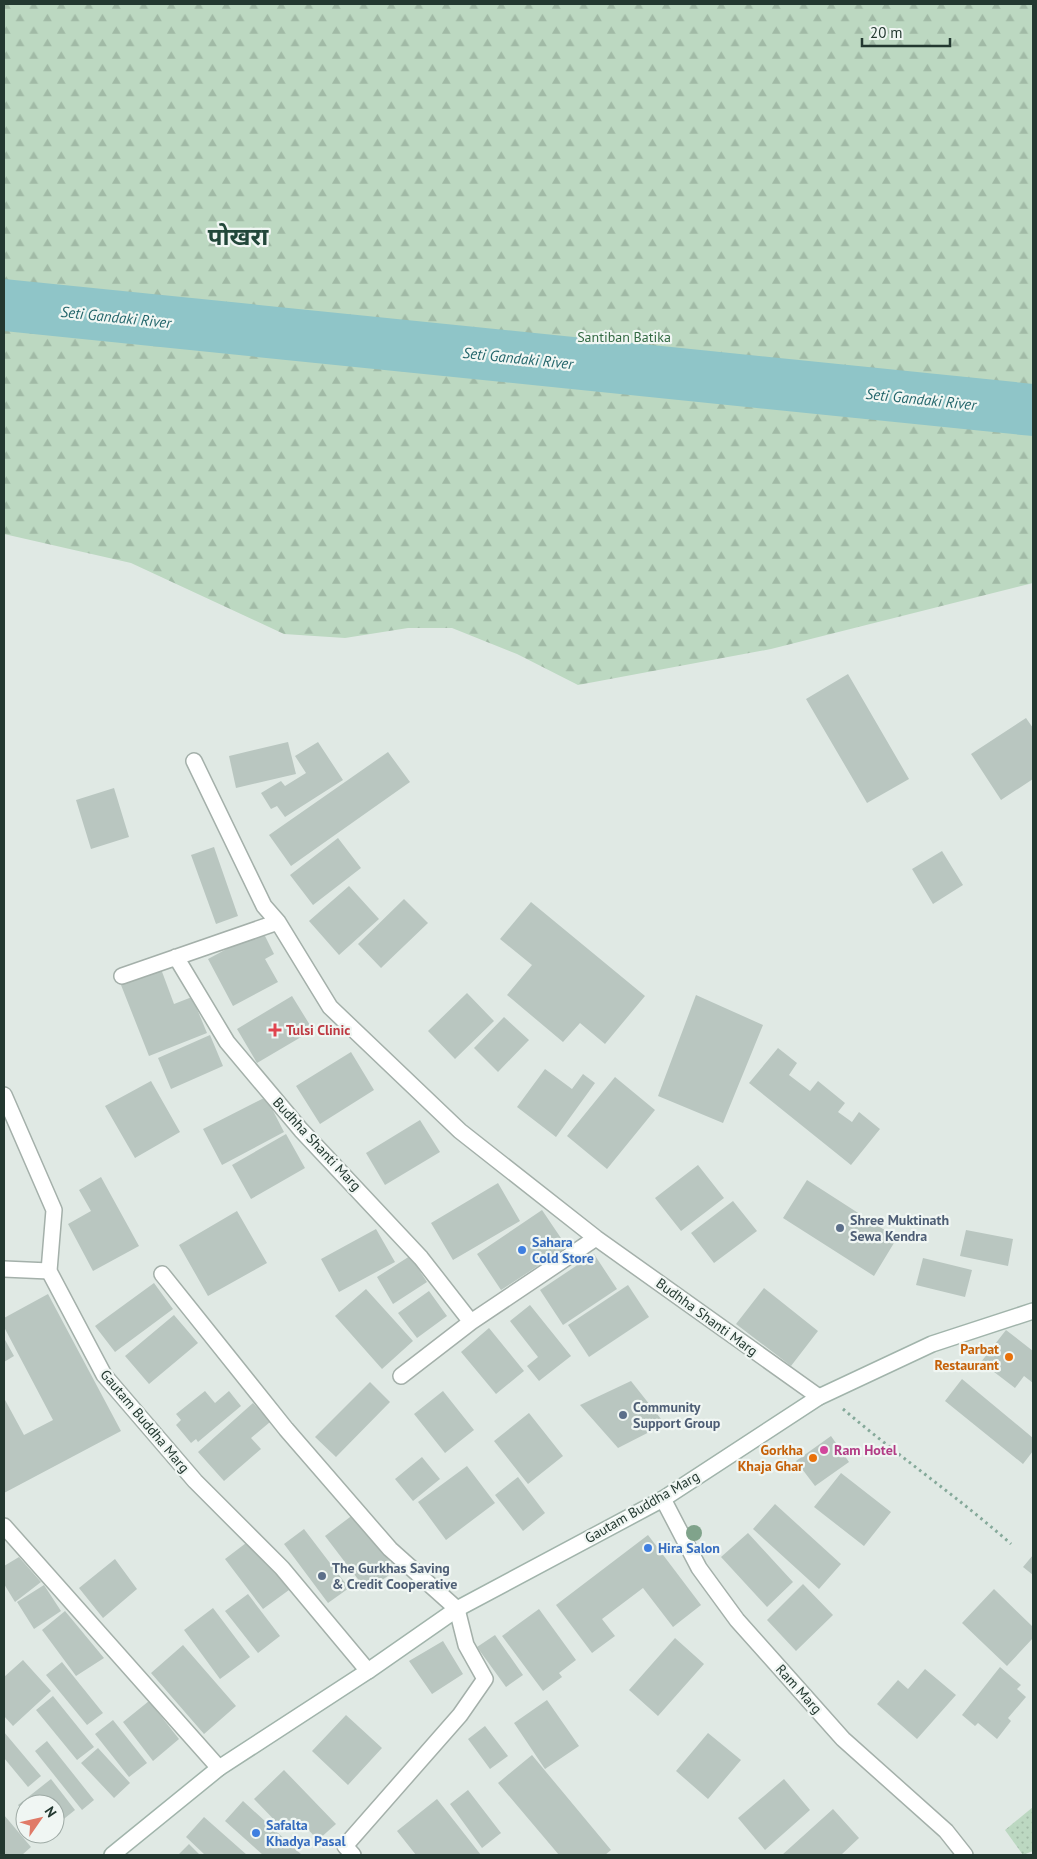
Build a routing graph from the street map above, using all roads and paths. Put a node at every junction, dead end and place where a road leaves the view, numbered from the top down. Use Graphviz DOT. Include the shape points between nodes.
graph roads {
  1 [pos="194,761"];
  2 [pos="278,922"];
  3 [pos="176,957"];
  4 [pos="122,976"];
  5 [pos="4,1095"];
  6 [pos="596,1238"];
  7 [pos="4,1270"];
  8 [pos="49,1271"];
  9 [pos="162,1274"];
  10 [pos="1033,1311"];
  11 [pos="470,1322"];
  12 [pos="401,1376"];
  13 [pos="822,1396"];
  14 [pos="663,1499"];
  15 [pos="4,1526"];
  16 [pos="1011,1544"];
  17 [pos="457,1608"];
  18 [pos="368,1671"];
  19 [pos="219,1768"];
  20 [pos="112,1855"];
  21 [pos="353,1855"];
  22 [pos="965,1855"];
  1 -- 2 [label="street, Budhha Shanti Marg" via="264,906"];
  2 -- 3 [label="street"];
  2 -- 6 [label="street, Budhha Shanti Marg" via="330,1007 460,1131"];
  3 -- 4 [label="street"];
  3 -- 11 [label="street, Budhha Shanti Marg" via="227,1042 301,1130 421,1258"];
  5 -- 8 [label="street" via="54,1210"];
  6 -- 11 [label="street"];
  6 -- 13 [label="street, Budhha Shanti Marg"];
  7 -- 8 [label="street"];
  8 -- 18 [label="street, Gautam Buddha Marg" via="104,1375 196,1481 282,1568"];
  9 -- 17 [label="street" via="286,1430 390,1550"];
  10 -- 13 [label="street, Gautam Buddha Marg" via="932,1344"];
  11 -- 12 [label="street"];
  13 -- 14 [label="street, Gautam Buddha Marg"];
  13 -- 16 [label="path" via="944,1488"];
  14 -- 17 [label="street, Gautam Buddha Marg"];
  14 -- 22 [label="street, Ram Marg" via="699,1568 737,1620 843,1739 946,1831"];
  15 -- 19 [label="street"];
  17 -- 18 [label="street, Gautam Buddha Marg"];
  17 -- 21 [label="street" via="466,1645 485,1679 460,1715 345,1846"];
  18 -- 19 [label="street, Gautam Buddha Marg"];
  19 -- 20 [label="street, Gautam Buddha Marg"];
}
